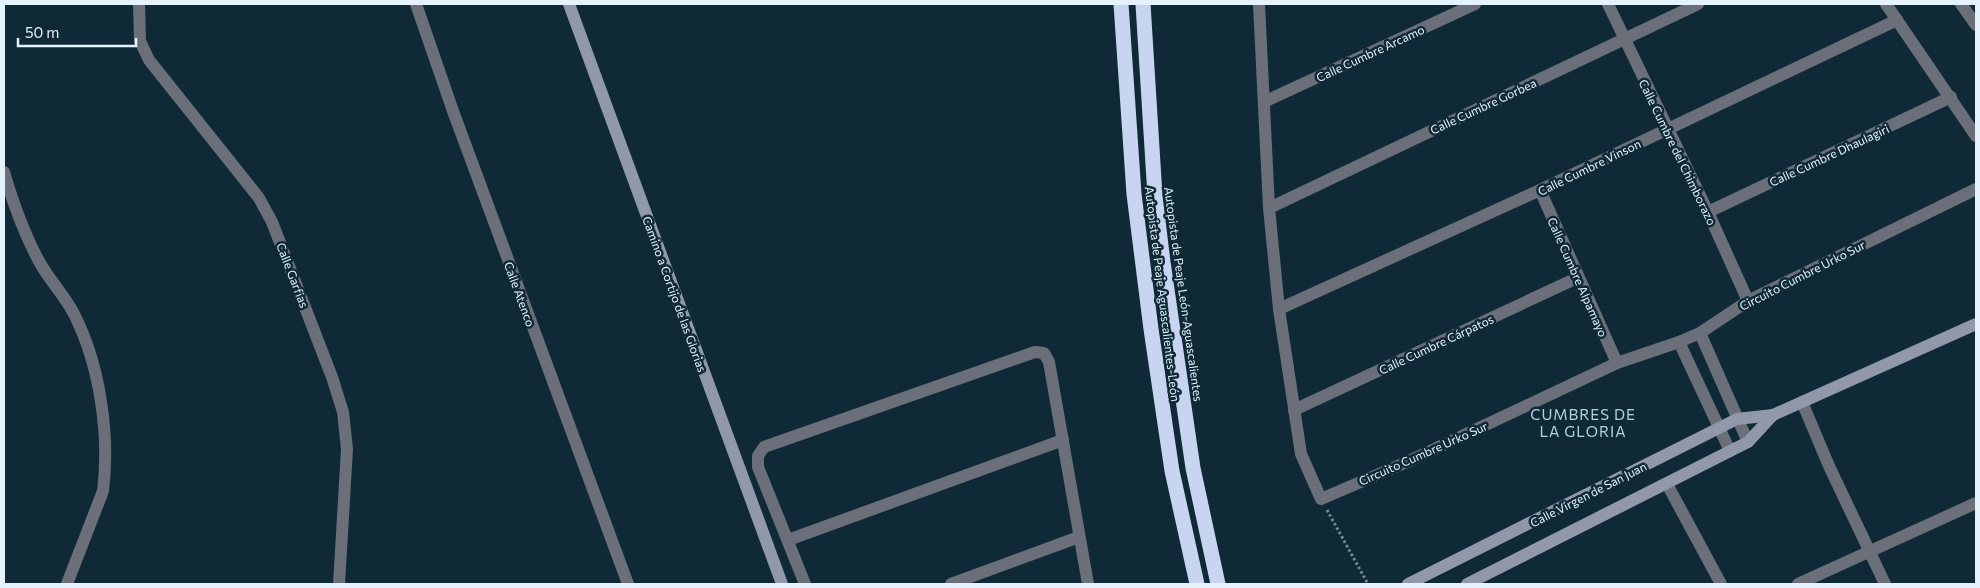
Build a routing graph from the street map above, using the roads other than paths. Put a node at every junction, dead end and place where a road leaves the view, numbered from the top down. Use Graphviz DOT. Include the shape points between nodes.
graph roads {
  1 [pos="139,4"];
  2 [pos="416,4"];
  3 [pos="569,4"];
  4 [pos="1121,4"];
  5 [pos="1143,4"];
  6 [pos="1259,4"];
  7 [pos="1475,4"];
  8 [pos="1608,4"];
  9 [pos="1698,4"];
  10 [pos="1886,4"];
  11 [pos="1961,4"];
  12 [pos="1897,20"];
  13 [pos="1976,25"];
  14 [pos="1624,40"];
  15 [pos="1951,97"];
  16 [pos="1264,102"];
  17 [pos="1667,129"];
  18 [pos="1976,136"];
  19 [pos="4,172"];
  20 [pos="1976,188"];
  21 [pos="1540,190"];
  22 [pos="1269,208"];
  23 [pos="1708,212"];
  24 [pos="1577,278"];
  25 [pos="1748,301"];
  26 [pos="1279,309"];
  27 [pos="1976,324"];
  28 [pos="1700,333"];
  29 [pos="1679,342"];
  30 [pos="1617,363"];
  31 [pos="1802,402"];
  32 [pos="1294,410"];
  33 [pos="1773,415"];
  34 [pos="1738,419"];
  35 [pos="1719,428"];
  36 [pos="1063,440"];
  37 [pos="1748,442"];
  38 [pos="1730,451"];
  39 [pos="1667,484"];
  40 [pos="1976,503"];
  41 [pos="1080,537"];
  42 [pos="788,540"];
  43 [pos="1868,551"];
  44 [pos="67,584"];
  45 [pos="339,584"];
  46 [pos="628,584"];
  47 [pos="782,584"];
  48 [pos="805,584"];
  49 [pos="951,584"];
  50 [pos="1088,584"];
  51 [pos="1197,584"];
  52 [pos="1218,584"];
  53 [pos="1408,584"];
  54 [pos="1468,584"];
  55 [pos="1721,584"];
  56 [pos="1798,584"];
  57 [pos="1885,584"];
  1 -- 45 [label="street, Calle Garfias" via="140,41 149,60 243,176 272,222 332,377 343,412 347,449"];
  2 -- 46 [label="street, Calle Atenco"];
  3 -- 47 [label="street, Camino a Cortijo de las Glorias"];
  4 -- 51 [label="highway, Autopista de Peaje Aguascalientes-León" via="1134,194 1151,329 1172,471"];
  5 -- 52 [label="highway, Autopista de Peaje León-Aguascalientes" via="1155,196 1163,262 1193,468"];
  6 -- 16 [label="street"];
  7 -- 16 [label="street, Calle Cumbre Arcamo"];
  8 -- 14 [label="street, Calle Cumbre del Chimborazo"];
  9 -- 14 [label="street, Calle Cumbre Gorbea"];
  10 -- 12 [label="street"];
  11 -- 13 [label="street"];
  12 -- 15 [label="street"];
  12 -- 17 [label="street, Calle Cumbre Vinson"];
  14 -- 17 [label="street, Calle Cumbre del Chimborazo"];
  14 -- 22 [label="street, Calle Cumbre Gorbea"];
  15 -- 18 [label="street"];
  15 -- 23 [label="street, Calle Cumbre Dhaulagiri"];
  16 -- 22 [label="street"];
  17 -- 21 [label="street, Calle Cumbre Vinson"];
  17 -- 23 [label="street, Calle Cumbre del Chimborazo"];
  19 -- 44 [label="street" via="16,212 40,262 78,322 89,348 102,399 103,491"];
  20 -- 25 [label="street, Circuito Cumbre Urko Sur"];
  21 -- 24 [label="street, Calle Cumbre Alpamayo"];
  21 -- 26 [label="street, Calle Cumbre Vinson"];
  22 -- 26 [label="street"];
  23 -- 25 [label="street, Calle Cumbre del Chimborazo"];
  24 -- 30 [label="street, Calle Cumbre Alpamayo"];
  24 -- 32 [label="street, Calle Cumbre Cárpatos"];
  25 -- 28 [label="street, Circuito Cumbre Urko Sur"];
  26 -- 32 [label="street"];
  27 -- 31 [label="street, Calle Virgen de San Juan"];
  28 -- 29 [label="street, Circuito Cumbre Urko Sur"];
  28 -- 34 [label="street"];
  29 -- 30 [label="street, Circuito Cumbre Urko Sur"];
  29 -- 35 [label="street"];
  30 -- 32 [label="street, Circuito Cumbre Urko Sur" via="1407,462 1320,499 1301,454"];
  31 -- 33 [label="street, Calle Virgen de San Juan"];
  31 -- 43 [label="street"];
  33 -- 34 [label="street, Calle Virgen de San Juan"];
  33 -- 37 [label="street, Calle Virgen de San Juan"];
  34 -- 35 [label="street, Calle Virgen de San Juan"];
  34 -- 37 [label="street"];
  35 -- 38 [label="street"];
  35 -- 53 [label="street, Calle Virgen de San Juan"];
  36 -- 41 [label="street"];
  36 -- 42 [label="street"];
  36 -- 42 [label="street" via="1049,362 1044,353 1035,352 784,438 764,447 758,456 758,467"];
  37 -- 38 [label="street, Calle Virgen de San Juan"];
  38 -- 39 [label="street, Calle Virgen de San Juan"];
  39 -- 54 [label="street, Calle Virgen de San Juan"];
  39 -- 55 [label="street"];
  40 -- 43 [label="street"];
  41 -- 49 [label="street"];
  41 -- 50 [label="street"];
  42 -- 48 [label="street"];
  43 -- 56 [label="street"];
  43 -- 57 [label="street"];
}
